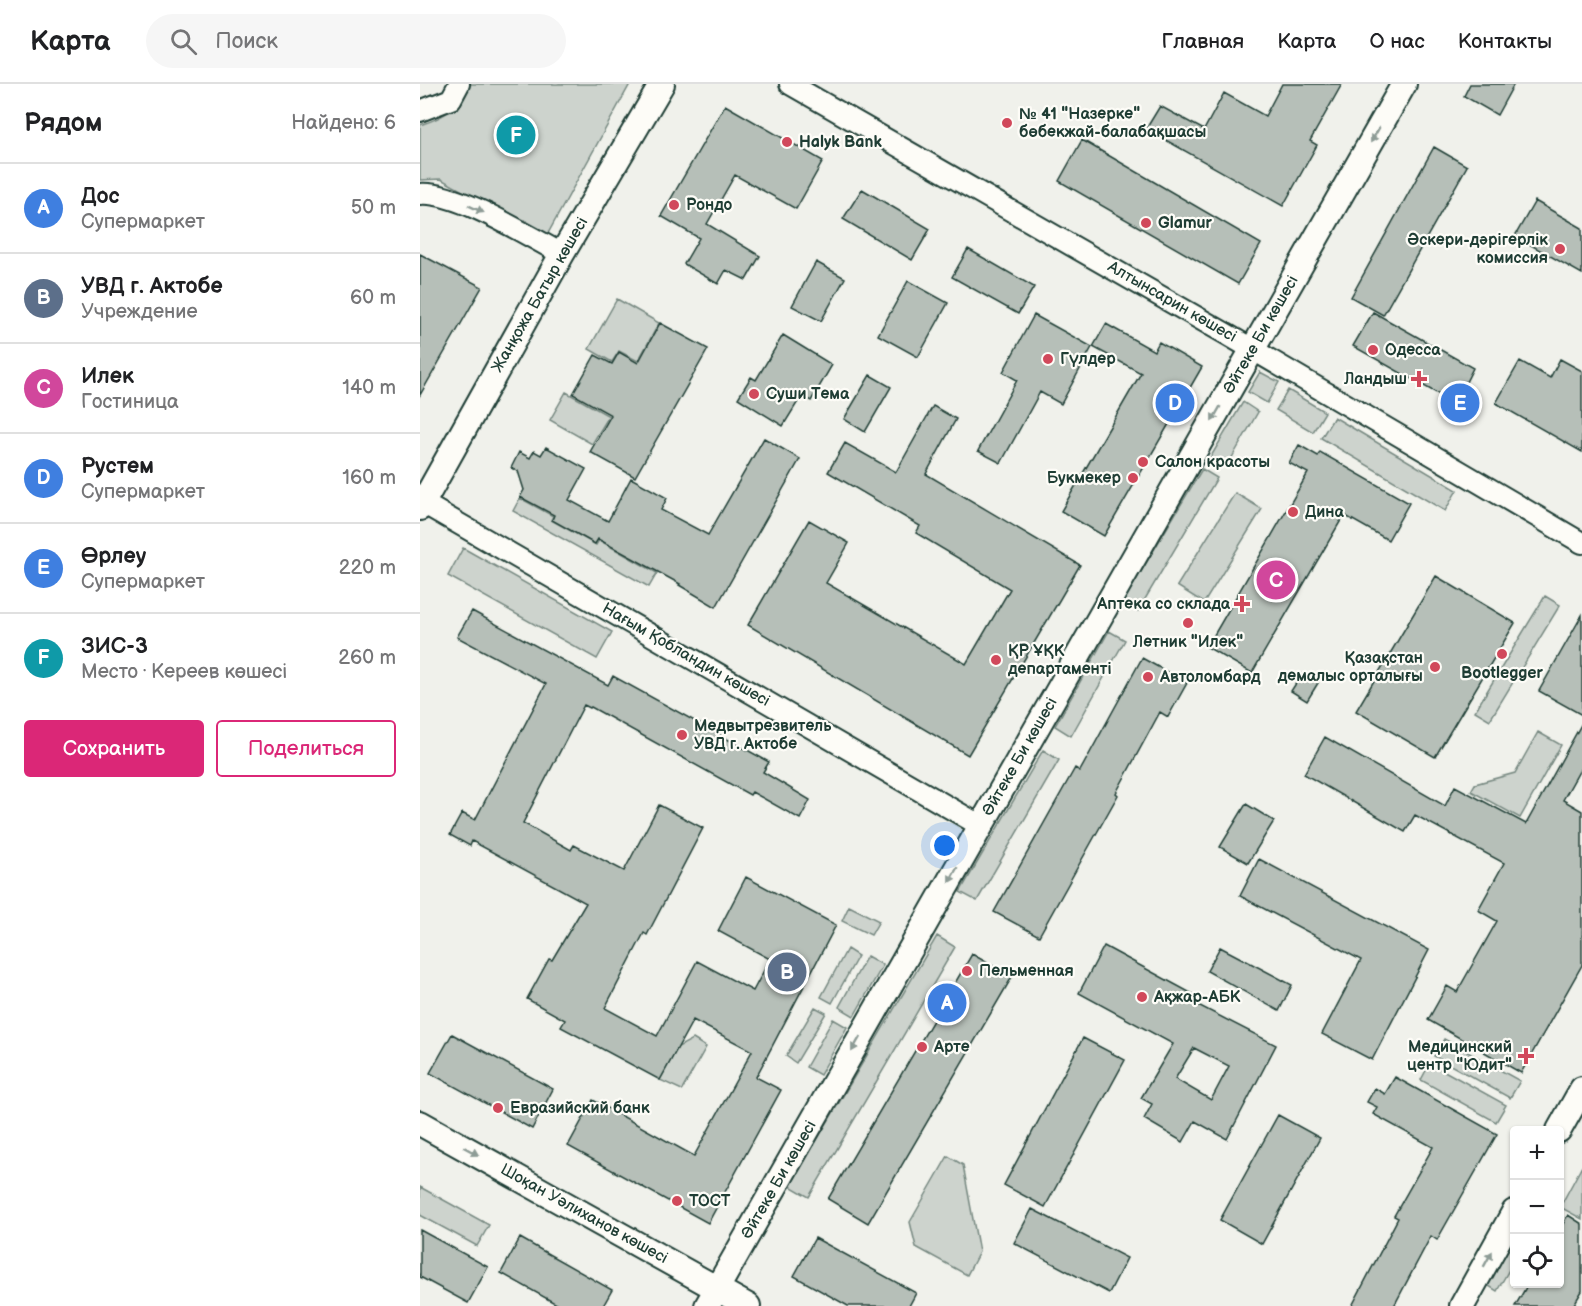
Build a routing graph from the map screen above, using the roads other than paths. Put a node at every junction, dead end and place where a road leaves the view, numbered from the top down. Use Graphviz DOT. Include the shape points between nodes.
graph roads {
  1 [pos="459,84"];
  2 [pos="662,84"];
  3 [pos="790,84"];
  4 [pos="1404,84"];
  5 [pos="420,111"];
  6 [pos="420,194"];
  7 [pos="562,254"];
  8 [pos="1253,349"];
  9 [pos="421,506"];
  10 [pos="1582,543"];
  11 [pos="981,826"];
  12 [pos="1582,1089"];
  13 [pos="420,1123"];
  14 [pos="1562,1126"];
  15 [pos="1510,1221"];
  16 [pos="712,1297"];
  17 [pos="748,1306"];
  18 [pos="1462,1306"];
  1 -- 5 [label="street" via="451,99"];
  2 -- 7 [label="street, Жанқожа Батыр көшесі"];
  3 -- 8 [label="street, Алтынсарин көшесі"];
  4 -- 8 [label="street, Әйтеке Би көшесі, one-way"];
  6 -- 7 [label="street, one-way" via="472,207"];
  7 -- 9 [label="street, Жанқожа Батыр көшесі"];
  8 -- 10 [label="street, Алтынсарин көшесі"];
  8 -- 11 [label="street, Әйтеке Би көшесі, one-way"];
  9 -- 11 [label="street, Нағым Қобландин көшесі"];
  11 -- 16 [label="street, Әйтеке Би көшесі, one-way"];
  12 -- 14 [label="street"];
  13 -- 16 [label="street, Шоқан Уәлиханов көшесі, one-way"];
  18 -- 15 [label="street, one-way"];
  16 -- 17 [label="street, Шоқан Уәлиханов көшесі"];
}
